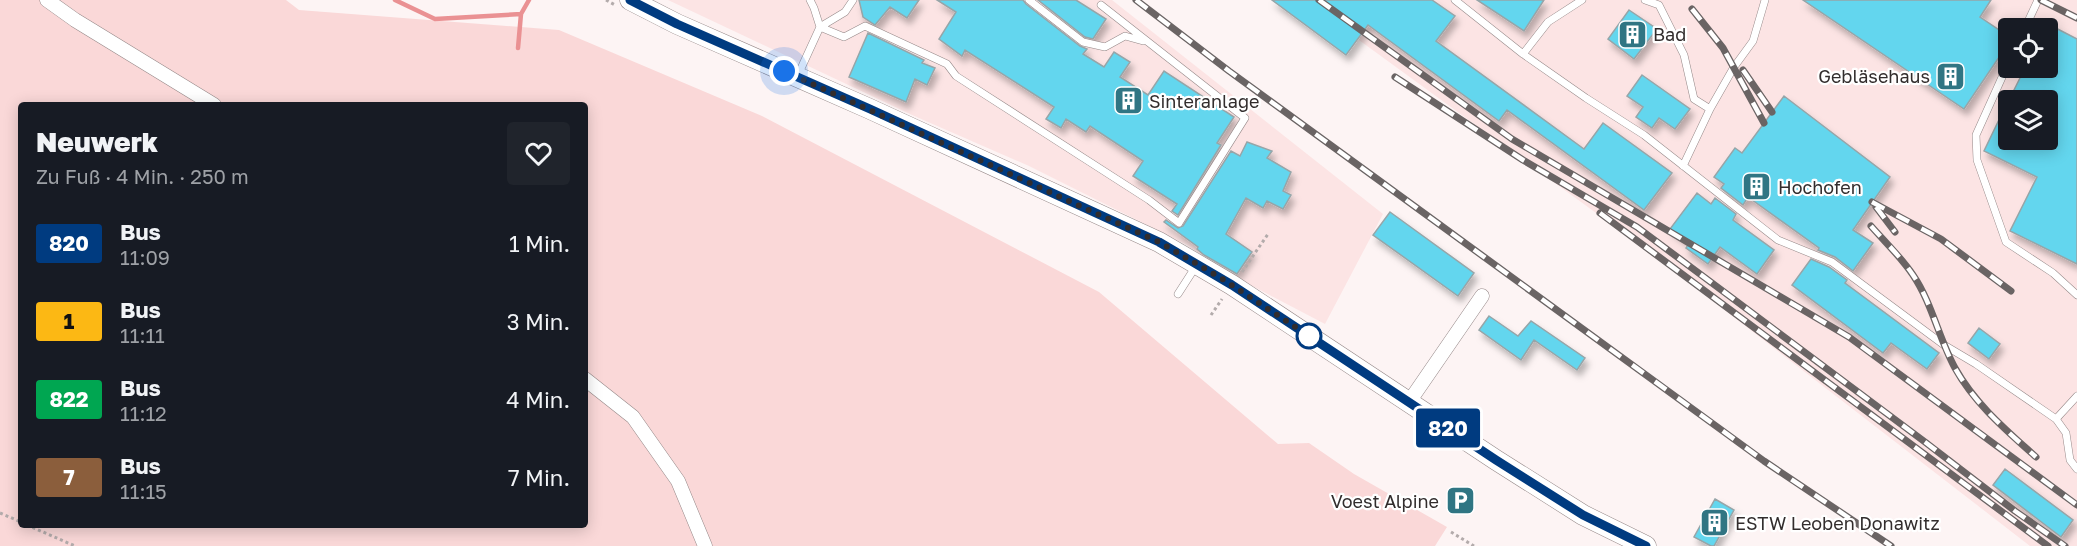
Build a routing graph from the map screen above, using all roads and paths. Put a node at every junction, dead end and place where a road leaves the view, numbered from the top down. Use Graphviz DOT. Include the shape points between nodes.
graph roads {
  1 [pos="47,0"];
  2 [pos="606,0"];
  3 [pos="810,0"];
  4 [pos="853,0"];
  5 [pos="1029,0"];
  6 [pos="1455,0"];
  7 [pos="1582,0"];
  8 [pos="1645,0"];
  9 [pos="1765,0"];
  10 [pos="2038,0"];
  11 [pos="623,3"];
  12 [pos="1101,5"];
  13 [pos="2030,18"];
  14 [pos="820,27"];
  15 [pos="1146,42"];
  16 [pos="1523,54"];
  17 [pos="797,78"];
  18 [pos="2002,78"];
  19 [pos="209,102"];
  20 [pos="1710,109"];
  21 [pos="1683,166"];
  22 [pos="1197,264"];
  23 [pos="1178,294"];
  24 [pos="2077,295"];
  25 [pos="1482,297"];
  26 [pos="588,381"];
  27 [pos="2077,396"];
  28 [pos="1409,402"];
  29 [pos="2056,420"];
  30 [pos="2077,470"];
  31 [pos="0,513"];
  32 [pos="18,521"];
  33 [pos="34,528"];
  34 [pos="1451,532"];
  35 [pos="75,546"];
  36 [pos="705,546"];
  37 [pos="1474,546"];
  38 [pos="1646,546"];
  1 -- 19 [label="street"];
  2 -- 11 [label="path"];
  3 -- 14 [label="lane"];
  4 -- 14 [label="lane" via="845,12"];
  5 -- 15 [label="lane" via="1083,42 1105,47 1125,36"];
  6 -- 16 [label="lane"];
  7 -- 16 [label="lane" via="1548,22"];
  8 -- 20 [label="lane" via="1659,5 1683,55 1694,99"];
  9 -- 20 [label="lane" via="1753,41"];
  10 -- 13 [label="lane"];
  11 -- 17 [label="main road"];
  12 -- 15 [label="lane"];
  14 -- 15 [label="lane" via="844,37 865,26 947,64 956,76 1149,200 1179,224 1245,118"];
  14 -- 17 [label="lane"];
  16 -- 21 [label="lane" via="1644,135"];
  17 -- 22 [label="main road" via="1082,206"];
  18 -- 24 [label="lane" via="1976,135 1977,160 2006,242 2053,273"];
  20 -- 21 [label="lane"];
  21 -- 29 [label="lane" via="1778,240 1832,262 1944,345"];
  22 -- 23 [label="lane"];
  22 -- 28 [label="main road"];
  25 -- 28 [label="street"];
  26 -- 36 [label="street" via="633,417 678,481"];
  27 -- 29 [label="lane"];
  28 -- 38 [label="main road" via="1583,515"];
  29 -- 30 [label="lane" via="2066,433 2070,460"];
  31 -- 32 [label="path"];
  33 -- 35 [label="path"];
  34 -- 37 [label="path"];
}
